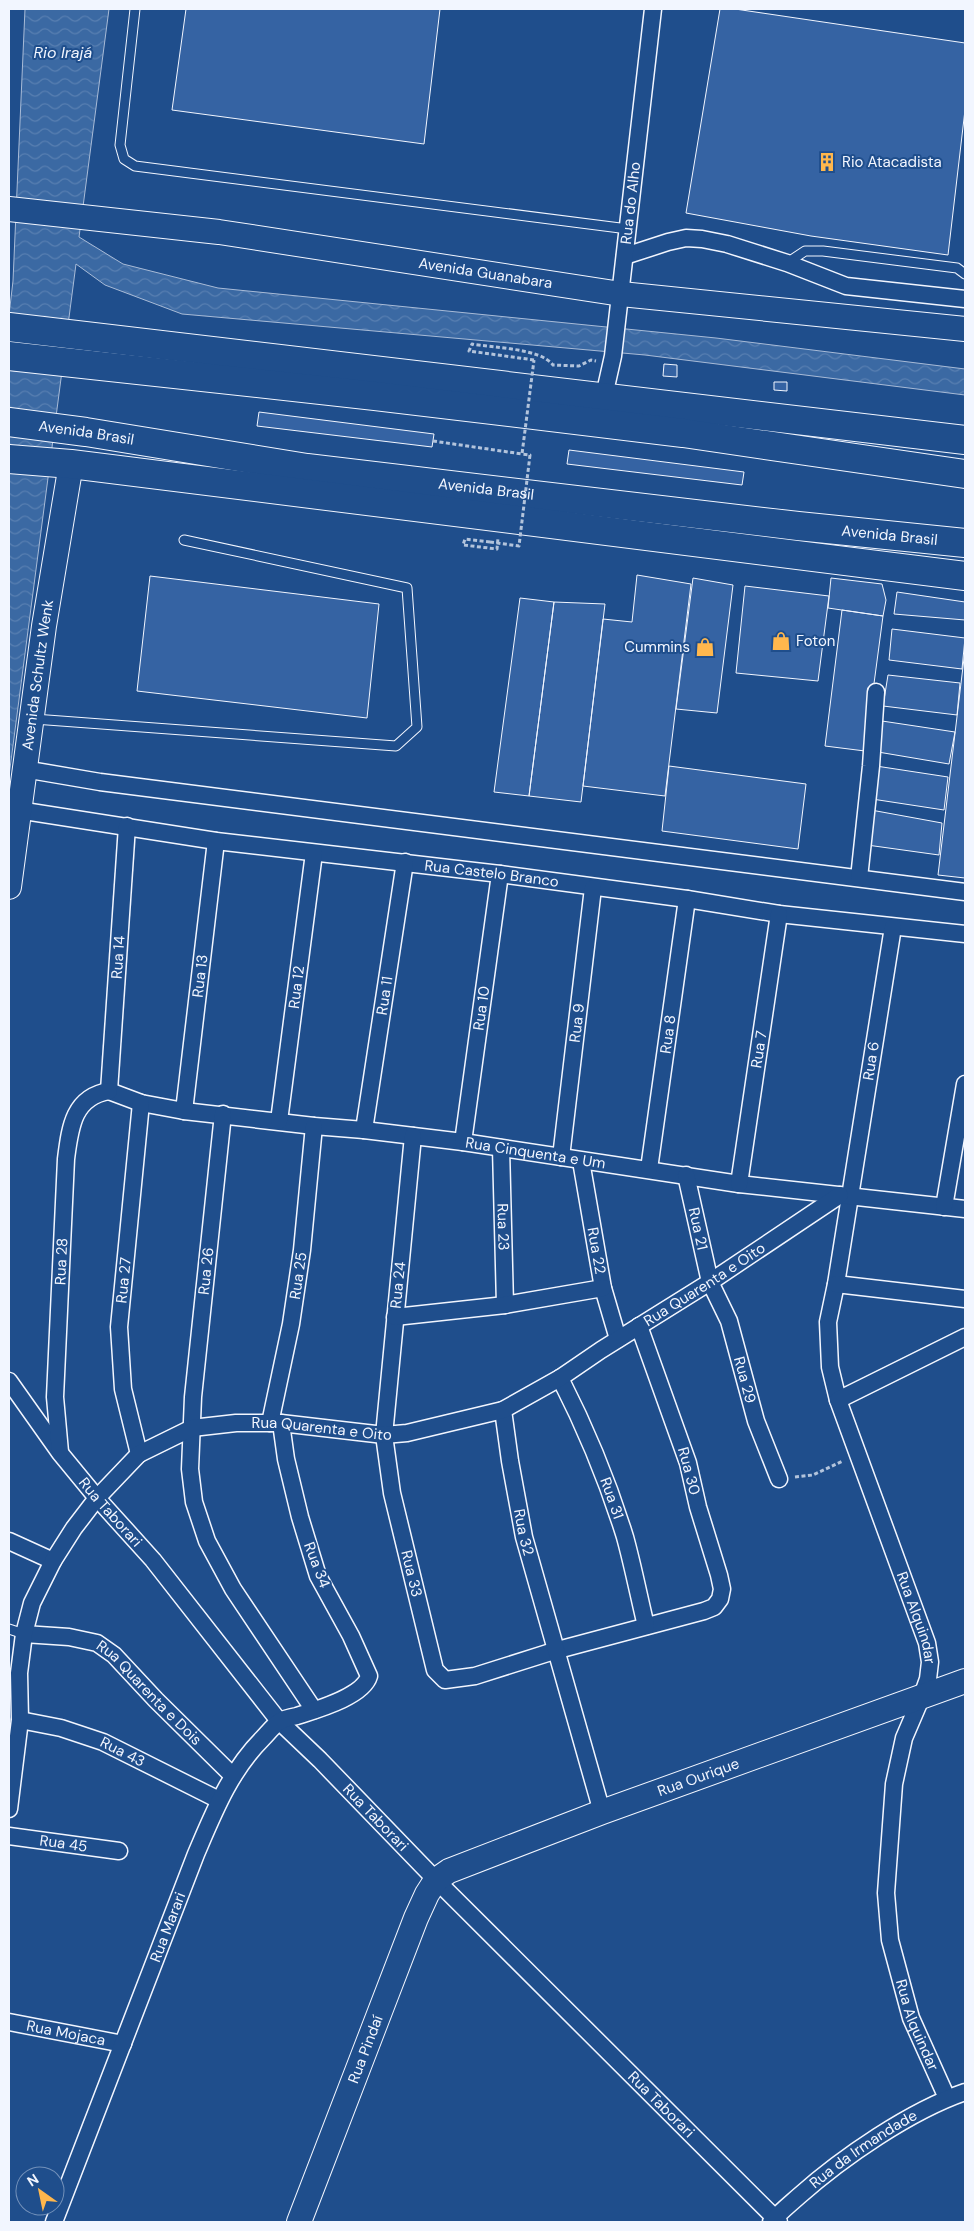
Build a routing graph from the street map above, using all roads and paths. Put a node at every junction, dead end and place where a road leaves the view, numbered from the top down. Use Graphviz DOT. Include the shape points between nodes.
graph roads {
  1 [pos="136,9"];
  2 [pos="653,9"];
  3 [pos="9,208"];
  4 [pos="628,229"];
  5 [pos="625,256"];
  6 [pos="787,263"];
  7 [pos="965,274"];
  8 [pos="620,294"];
  9 [pos="965,298"];
  10 [pos="9,327"];
  11 [pos="965,329"];
  12 [pos="9,356"];
  13 [pos="612,361"];
  14 [pos="604,396"];
  15 [pos="9,422"];
  16 [pos="965,440"];
  17 [pos="433,441"];
  18 [pos="522,454"];
  19 [pos="9,459"];
  20 [pos="60,463"];
  21 [pos="965,474"];
  22 [pos="184,540"];
  23 [pos="490,542"];
  24 [pos="965,542"];
  25 [pos="965,560"];
  26 [pos="888,567"];
  27 [pos="965,576"];
  28 [pos="876,692"];
  29 [pos="31,718"];
  30 [pos="24,769"];
  31 [pos="18,810"];
  32 [pos="127,826"];
  33 [pos="216,841"];
  34 [pos="314,853"];
  35 [pos="405,862"];
  36 [pos="500,874"];
  37 [pos="859,878"];
  38 [pos="9,886"];
  39 [pos="593,888"];
  40 [pos="965,892"];
  41 [pos="687,899"];
  42 [pos="779,914"];
  43 [pos="893,927"];
  44 [pos="965,934"];
  45 [pos="965,1084"];
  46 [pos="109,1091"];
  47 [pos="141,1103"];
  48 [pos="184,1111"];
  49 [pos="223,1114"];
  50 [pos="279,1121"];
  51 [pos="314,1126"];
  52 [pos="364,1130"];
  53 [pos="412,1136"];
  54 [pos="463,1142"];
  55 [pos="501,1148"];
  56 [pos="561,1157"];
  57 [pos="581,1161"];
  58 [pos="649,1169"];
  59 [pos="686,1175"];
  60 [pos="739,1184"];
  61 [pos="845,1195"];
  62 [pos="944,1207"];
  63 [pos="965,1209"];
  64 [pos="710,1282"];
  65 [pos="836,1284"];
  66 [pos="603,1288"];
  67 [pos="965,1298"];
  68 [pos="505,1305"];
  69 [pos="395,1317"];
  70 [pos="639,1326"];
  71 [pos="965,1337"];
  72 [pos="618,1339"];
  73 [pos="560,1378"];
  74 [pos="9,1381"];
  75 [pos="838,1400"];
  76 [pos="503,1410"];
  77 [pos="276,1423"];
  78 [pos="192,1428"];
  79 [pos="384,1434"];
  80 [pos="60,1453"];
  81 [pos="139,1454"];
  82 [pos="857,1456"];
  83 [pos="779,1479"];
  84 [pos="97,1498"];
  85 [pos="9,1542"];
  86 [pos="53,1561"];
  87 [pos="646,1626"];
  88 [pos="16,1631"];
  89 [pos="554,1651"];
  90 [pos="965,1681"];
  91 [pos="353,1693"];
  92 [pos="922,1696"];
  93 [pos="314,1710"];
  94 [pos="16,1712"];
  95 [pos="279,1721"];
  96 [pos="233,1776"];
  97 [pos="219,1800"];
  98 [pos="9,1810"];
  99 [pos="602,1812"];
  100 [pos="9,1836"];
  101 [pos="119,1851"];
  102 [pos="436,1880"];
  103 [pos="9,2022"];
  104 [pos="123,2044"];
  105 [pos="965,2092"];
  106 [pos="946,2098"];
  107 [pos="775,2221"];
  108 [pos="54,2222"];
  109 [pos="299,2222"];
  1 -- 4 [label="lane" via="120,145 124,159 135,166"];
  2 -- 4 [label="street, Rua do Alho"];
  3 -- 8 [label="street, Avenida Guanabara" via="219,232"];
  4 -- 5 [label="street, Rua do Alho"];
  5 -- 6 [label="street" via="686,238 727,244"];
  5 -- 8 [label="street, Rua do Alho"];
  6 -- 7 [label="lane" via="805,251 823,252 957,268"];
  6 -- 9 [label="street" via="846,286"];
  8 -- 11 [label="street, Avenida Guanabara"];
  8 -- 13 [label="street, Rua do Alho"];
  10 -- 14 [label="highway"];
  12 -- 21 [label="highway" via="673,432"];
  13 -- 14 [label="street, Rua do Alho"];
  13 -- 18 [label="path, bridge" via="591,360 578,366 553,365 534,354 472,344 469,351 534,360"];
  14 -- 16 [label="highway"];
  15 -- 24 [label="highway, Avenida Brasil" via="307,468 798,526"];
  17 -- 18 [label="path"];
  18 -- 23 [label="path, bridge" via="530,455 518,546"];
  19 -- 20 [label="highway, Avenida Brasil"];
  20 -- 26 [label="highway, Avenida Brasil"];
  20 -- 29 [label="street, Avenida Schultz Wenk"];
  22 -- 29 [label="lane" via="406,588 417,727 396,746"];
  25 -- 26 [label="highway"];
  26 -- 27 [label="highway, Avenida Brasil"];
  28 -- 37 [label="street"];
  29 -- 30 [label="street, Avenida Schultz Wenk"];
  30 -- 31 [label="street, Avenida Schultz Wenk"];
  30 -- 37 [label="street" via="100,782"];
  31 -- 32 [label="street, Rua Castelo Branco"];
  31 -- 38 [label="street, Avenida Schultz Wenk"];
  32 -- 33 [label="street, Rua Castelo Branco"];
  32 -- 46 [label="street, Rua 14"];
  33 -- 34 [label="street, Rua Castelo Branco"];
  33 -- 48 [label="street, Rua 13"];
  34 -- 35 [label="street, Rua Castelo Branco"];
  34 -- 50 [label="street, Rua 12"];
  35 -- 36 [label="street, Rua Castelo Branco"];
  35 -- 52 [label="street, Rua 11"];
  36 -- 39 [label="street, Rua Castelo Branco"];
  36 -- 54 [label="street, Rua 10"];
  37 -- 40 [label="street"];
  39 -- 41 [label="street, Rua Castelo Branco"];
  39 -- 56 [label="street, Rua 9"];
  41 -- 42 [label="street, Rua Castelo Branco"];
  41 -- 58 [label="street, Rua 8"];
  42 -- 43 [label="street, Rua Castelo Branco"];
  42 -- 60 [label="street, Rua 7"];
  43 -- 44 [label="street, Rua Castelo Branco"];
  43 -- 61 [label="street, Rua 6"];
  45 -- 62 [label="street"];
  46 -- 47 [label="street, Rua Cinquenta e Um"];
  46 -- 80 [label="street, Rua 28" via="90,1097 78,1109 70,1128 55,1397"];
  47 -- 48 [label="street, Rua Cinquenta e Um"];
  47 -- 81 [label="street, Rua 27" via="119,1327 123,1389"];
  48 -- 49 [label="street, Rua Cinquenta e Um"];
  49 -- 50 [label="street, Rua Cinquenta e Um"];
  49 -- 78 [label="street, Rua 26"];
  50 -- 51 [label="street, Rua Cinquenta e Um"];
  51 -- 52 [label="street, Rua Cinquenta e Um"];
  51 -- 77 [label="street, Rua 25" via="302,1250"];
  52 -- 53 [label="street, Rua Cinquenta e Um"];
  53 -- 54 [label="street, Rua Cinquenta e Um"];
  53 -- 69 [label="street, Rua 24"];
  54 -- 55 [label="street, Rua Cinquenta e Um"];
  55 -- 56 [label="street, Rua Cinquenta e Um"];
  55 -- 68 [label="street, Rua 23"];
  56 -- 57 [label="street, Rua Cinquenta e Um"];
  57 -- 58 [label="street, Rua Cinquenta e Um"];
  57 -- 66 [label="street, Rua 22"];
  58 -- 59 [label="street, Rua Cinquenta e Um"];
  59 -- 60 [label="street, Rua Cinquenta e Um"];
  59 -- 64 [label="street, Rua 21"];
  60 -- 61 [label="street, Rua Cinquenta e Um"];
  61 -- 62 [label="street, Rua Cinquenta e Um"];
  61 -- 64 [label="street, Rua Quarenta e Oito"];
  61 -- 65 [label="street, Rua Alquindar"];
  62 -- 63 [label="street, Rua Cinquenta e Um"];
  64 -- 70 [label="street, Rua Quarenta e Oito"];
  64 -- 83 [label="street, Rua 29" via="729,1321 756,1421"];
  65 -- 67 [label="street"];
  65 -- 75 [label="street, Rua Alquindar" via="828,1322 830,1367"];
  66 -- 68 [label="street"];
  66 -- 72 [label="street, Rua 22"];
  68 -- 69 [label="street"];
  69 -- 79 [label="street, Rua 24"];
  70 -- 72 [label="street, Rua Quarenta e Oito"];
  70 -- 87 [label="street, Rua 30" via="688,1463 722,1589 714,1607"];
  71 -- 75 [label="street"];
  72 -- 73 [label="street, Rua Quarenta e Oito"];
  73 -- 76 [label="street, Rua Quarenta e Oito"];
  73 -- 87 [label="street, Rua 31" via="589,1437 612,1496"];
  74 -- 80 [label="street, Rua Taborari"];
  75 -- 82 [label="street, Rua Alquindar"];
  76 -- 79 [label="street, Rua Quarenta e Oito" via="407,1433"];
  76 -- 89 [label="street, Rua 32" via="524,1537"];
  77 -- 78 [label="street, Rua Quarenta e Oito"];
  77 -- 79 [label="street, Rua Quarenta e Oito"];
  77 -- 91 [label="street, Rua 34" via="318,1576 369,1676 367,1682"];
  78 -- 81 [label="street, Rua Quarenta e Oito"];
  78 -- 93 [label="street, Rua 26" via="194,1502 207,1541 233,1589"];
  79 -- 89 [label="street, Rua 33" via="392,1493 435,1670 445,1680 474,1676"];
  80 -- 84 [label="street, Rua Taborari"];
  81 -- 84 [label="street, Rua Quarenta e Oito"];
  82 -- 83 [label="path" via="813,1475"];
  82 -- 92 [label="street, Rua Alquindar" via="928,1643 930,1662"];
  84 -- 86 [label="street, Rua Quarenta e Oito"];
  84 -- 95 [label="street, Rua Taborari" via="153,1560"];
  85 -- 86 [label="street"];
  86 -- 88 [label="street, Rua Quarenta e Oito"];
  87 -- 89 [label="street"];
  88 -- 94 [label="street, Rua Quarenta e Oito"];
  88 -- 96 [label="street, Rua Quarenta e Dois" via="97,1643 114,1655"];
  89 -- 99 [label="street, Rua 32"];
  90 -- 92 [label="street, Rua Ourique"];
  91 -- 93 [label="street, Rua Marari"];
  92 -- 99 [label="street, Rua Ourique"];
  92 -- 106 [label="street, Rua Alquindar" via="904,1738 894,1784 886,1893 890,1940 911,2018"];
  93 -- 95 [label="street, Rua Marari"];
  94 -- 97 [label="street, Rua 43" via="103,1742"];
  94 -- 98 [label="street, Rua Quarenta e Oito"];
  95 -- 96 [label="street, Rua Marari" via="250,1751"];
  95 -- 102 [label="street, Rua Taborari"];
  96 -- 97 [label="street, Rua Marari"];
  97 -- 104 [label="street, Rua Marari"];
  99 -- 102 [label="street, Rua Ourique" via="449,1871"];
  100 -- 101 [label="street, Rua 45"];
  102 -- 107 [label="street, Rua Taborari"];
  102 -- 109 [label="street, Rua Pindaí" via="416,1918"];
  103 -- 104 [label="street, Rua Mojaca"];
  104 -- 108 [label="street, Rua Marari"];
  105 -- 106 [label="street, Rua da Irmandade"];
  106 -- 107 [label="street, Rua da Irmandade" via="826,2173"];
}
